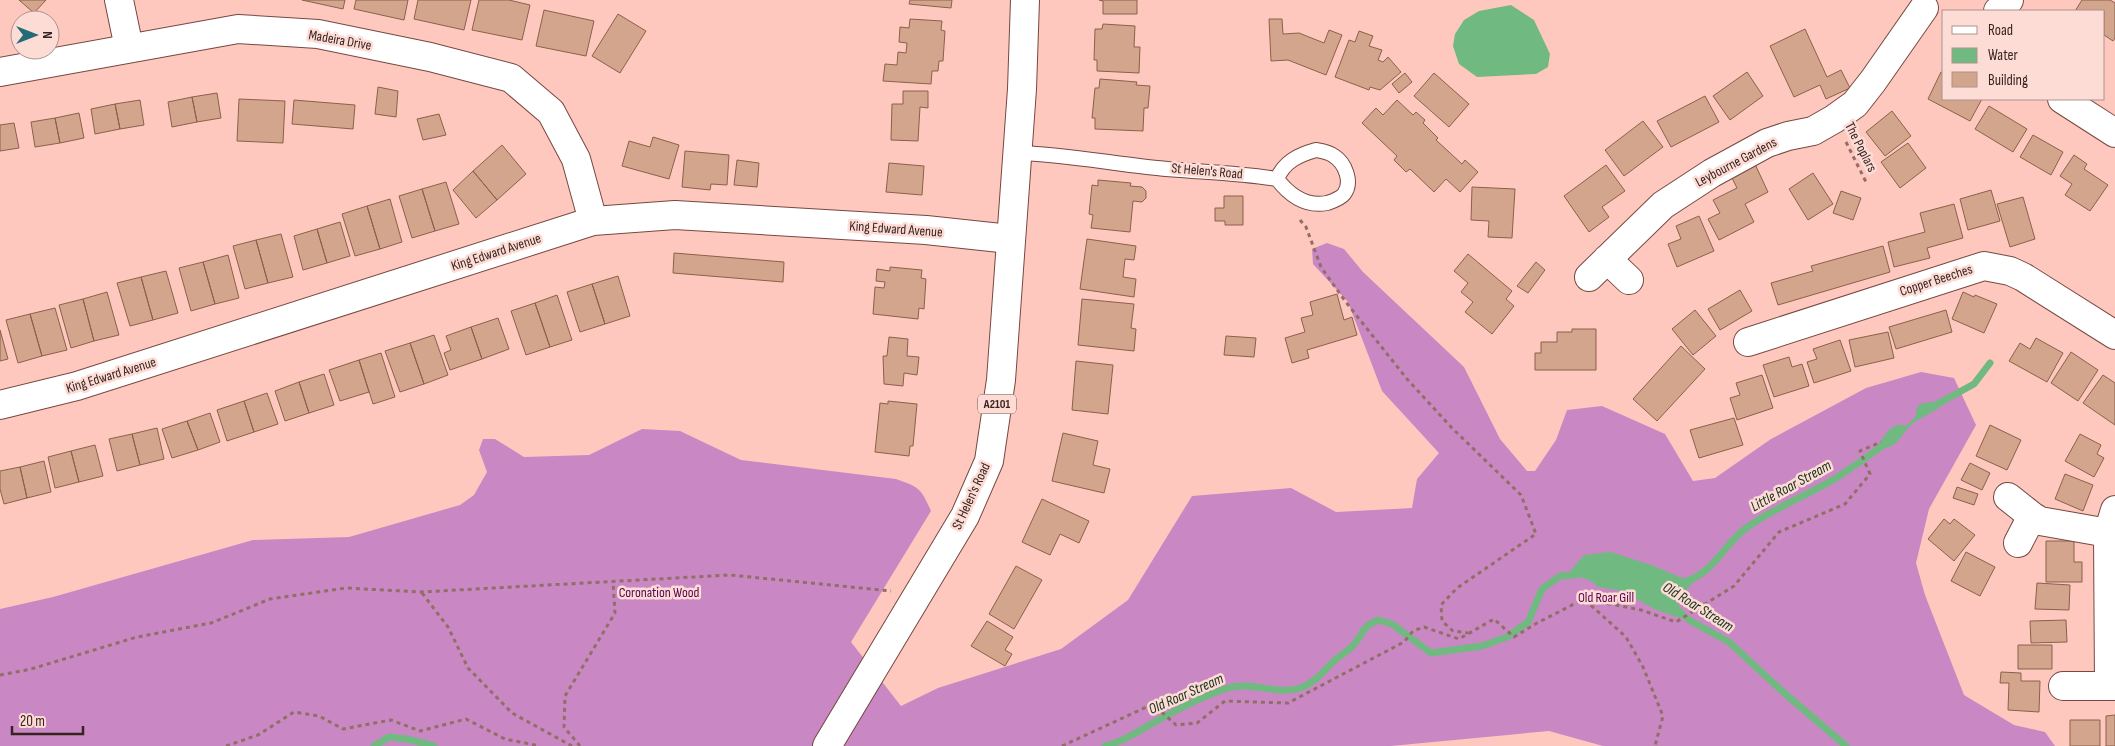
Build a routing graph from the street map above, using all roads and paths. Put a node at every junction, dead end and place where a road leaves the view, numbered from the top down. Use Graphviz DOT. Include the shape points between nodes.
graph roads {
  1 [pos="119,0"];
  2 [pos="1024,0"];
  3 [pos="2009,0"];
  4 [pos="1926,10"];
  5 [pos="1999,10"];
  6 [pos="129,48"];
  7 [pos="0,72"];
  8 [pos="2064,100"];
  9 [pos="1834,119"];
  10 [pos="2115,133"];
  11 [pos="1017,153"];
  12 [pos="1277,179"];
  13 [pos="1867,184"];
  14 [pos="1293,213"];
  15 [pos="593,221"];
  16 [pos="1010,239"];
  17 [pos="1629,280"];
  18 [pos="2115,335"];
  19 [pos="1748,342"];
  20 [pos="0,405"];
  21 [pos="1881,442"];
  22 [pos="2008,497"];
  23 [pos="2032,516"];
  24 [pos="2112,522"];
  25 [pos="2018,543"];
  26 [pos="613,582"];
  27 [pos="421,592"];
  28 [pos="919,593"];
  29 [pos="1584,599"];
  30 [pos="1469,634"];
  31 [pos="0,675"];
  32 [pos="2063,686"];
  33 [pos="2112,686"];
  34 [pos="226,746"];
  35 [pos="540,746"];
  36 [pos="572,746"];
  37 [pos="580,746"];
  38 [pos="826,746"];
  39 [pos="1062,746"];
  40 [pos="1655,746"];
  1 -- 6 [label="street"];
  2 -- 11 [label="street, St Helen's Road / A2101"];
  3 -- 5 [label="street"];
  4 -- 9 [label="street, Leybourne Gardens" via="1874,82 1855,104"];
  6 -- 7 [label="street, Madeira Drive"];
  6 -- 15 [label="street, Madeira Drive" via="238,29 318,34 511,78 550,112 576,159"];
  8 -- 10 [label="street"];
  9 -- 13 [label="path, The Poplars"];
  9 -- 17 [label="street, Leybourne Gardens" via="1813,131 1767,143 1663,205 1598,268"];
  11 -- 12 [label="lane, St Helen's Road" via="1044,153"];
  11 -- 16 [label="street, St Helen's Road / A2101"];
  12 -- 12 [label="lane" via="1281,169 1295,157 1316,150 1335,156 1346,169 1348,184 1335,201 1317,205 1286,191"];
  14 -- 30 [label="path" via="1306,227 1321,266 1345,301 1407,379 1521,495 1536,534 1456,588 1441,604 1442,621 1453,632"];
  15 -- 16 [label="street, King Edward Avenue" via="675,215 926,230"];
  15 -- 20 [label="street, King Edward Avenue" via="77,386"];
  16 -- 28 [label="street, St Helen's Road / A2101" via="1001,380 989,461 965,516"];
  18 -- 19 [label="street, Copper Beeches" via="2023,276 1984,266 1771,322"];
  21 -- 29 [label="path" via="1860,451 1870,474 1845,504 1780,532 1734,586 1676,622 1640,610"];
  22 -- 23 [label="street"];
  23 -- 24 [label="street" via="2054,524"];
  23 -- 25 [label="street"];
  24 -- 33 [label="street"];
  26 -- 27 [label="path"];
  26 -- 28 [label="path" via="730,575"];
  26 -- 37 [label="path" via="615,613 565,696 564,727"];
  27 -- 31 [label="path" via="346,588 270,599 211,623 137,637 31,670"];
  27 -- 36 [label="path" via="448,628 468,668 512,713"];
  28 -- 38 [label="street, St Helen's Road / A2101"];
  29 -- 30 [label="path" via="1514,637 1494,619"];
  29 -- 40 [label="path" via="1626,637 1643,668 1663,716"];
  30 -- 39 [label="path" via="1458,640 1424,627 1413,632 1404,642 1288,703 1225,701 1197,723 1176,725 1153,704"];
  32 -- 33 [label="street"];
  34 -- 35 [label="path" via="258,735 294,712 319,716 343,729 391,720 420,731 466,719 505,739"];
}
